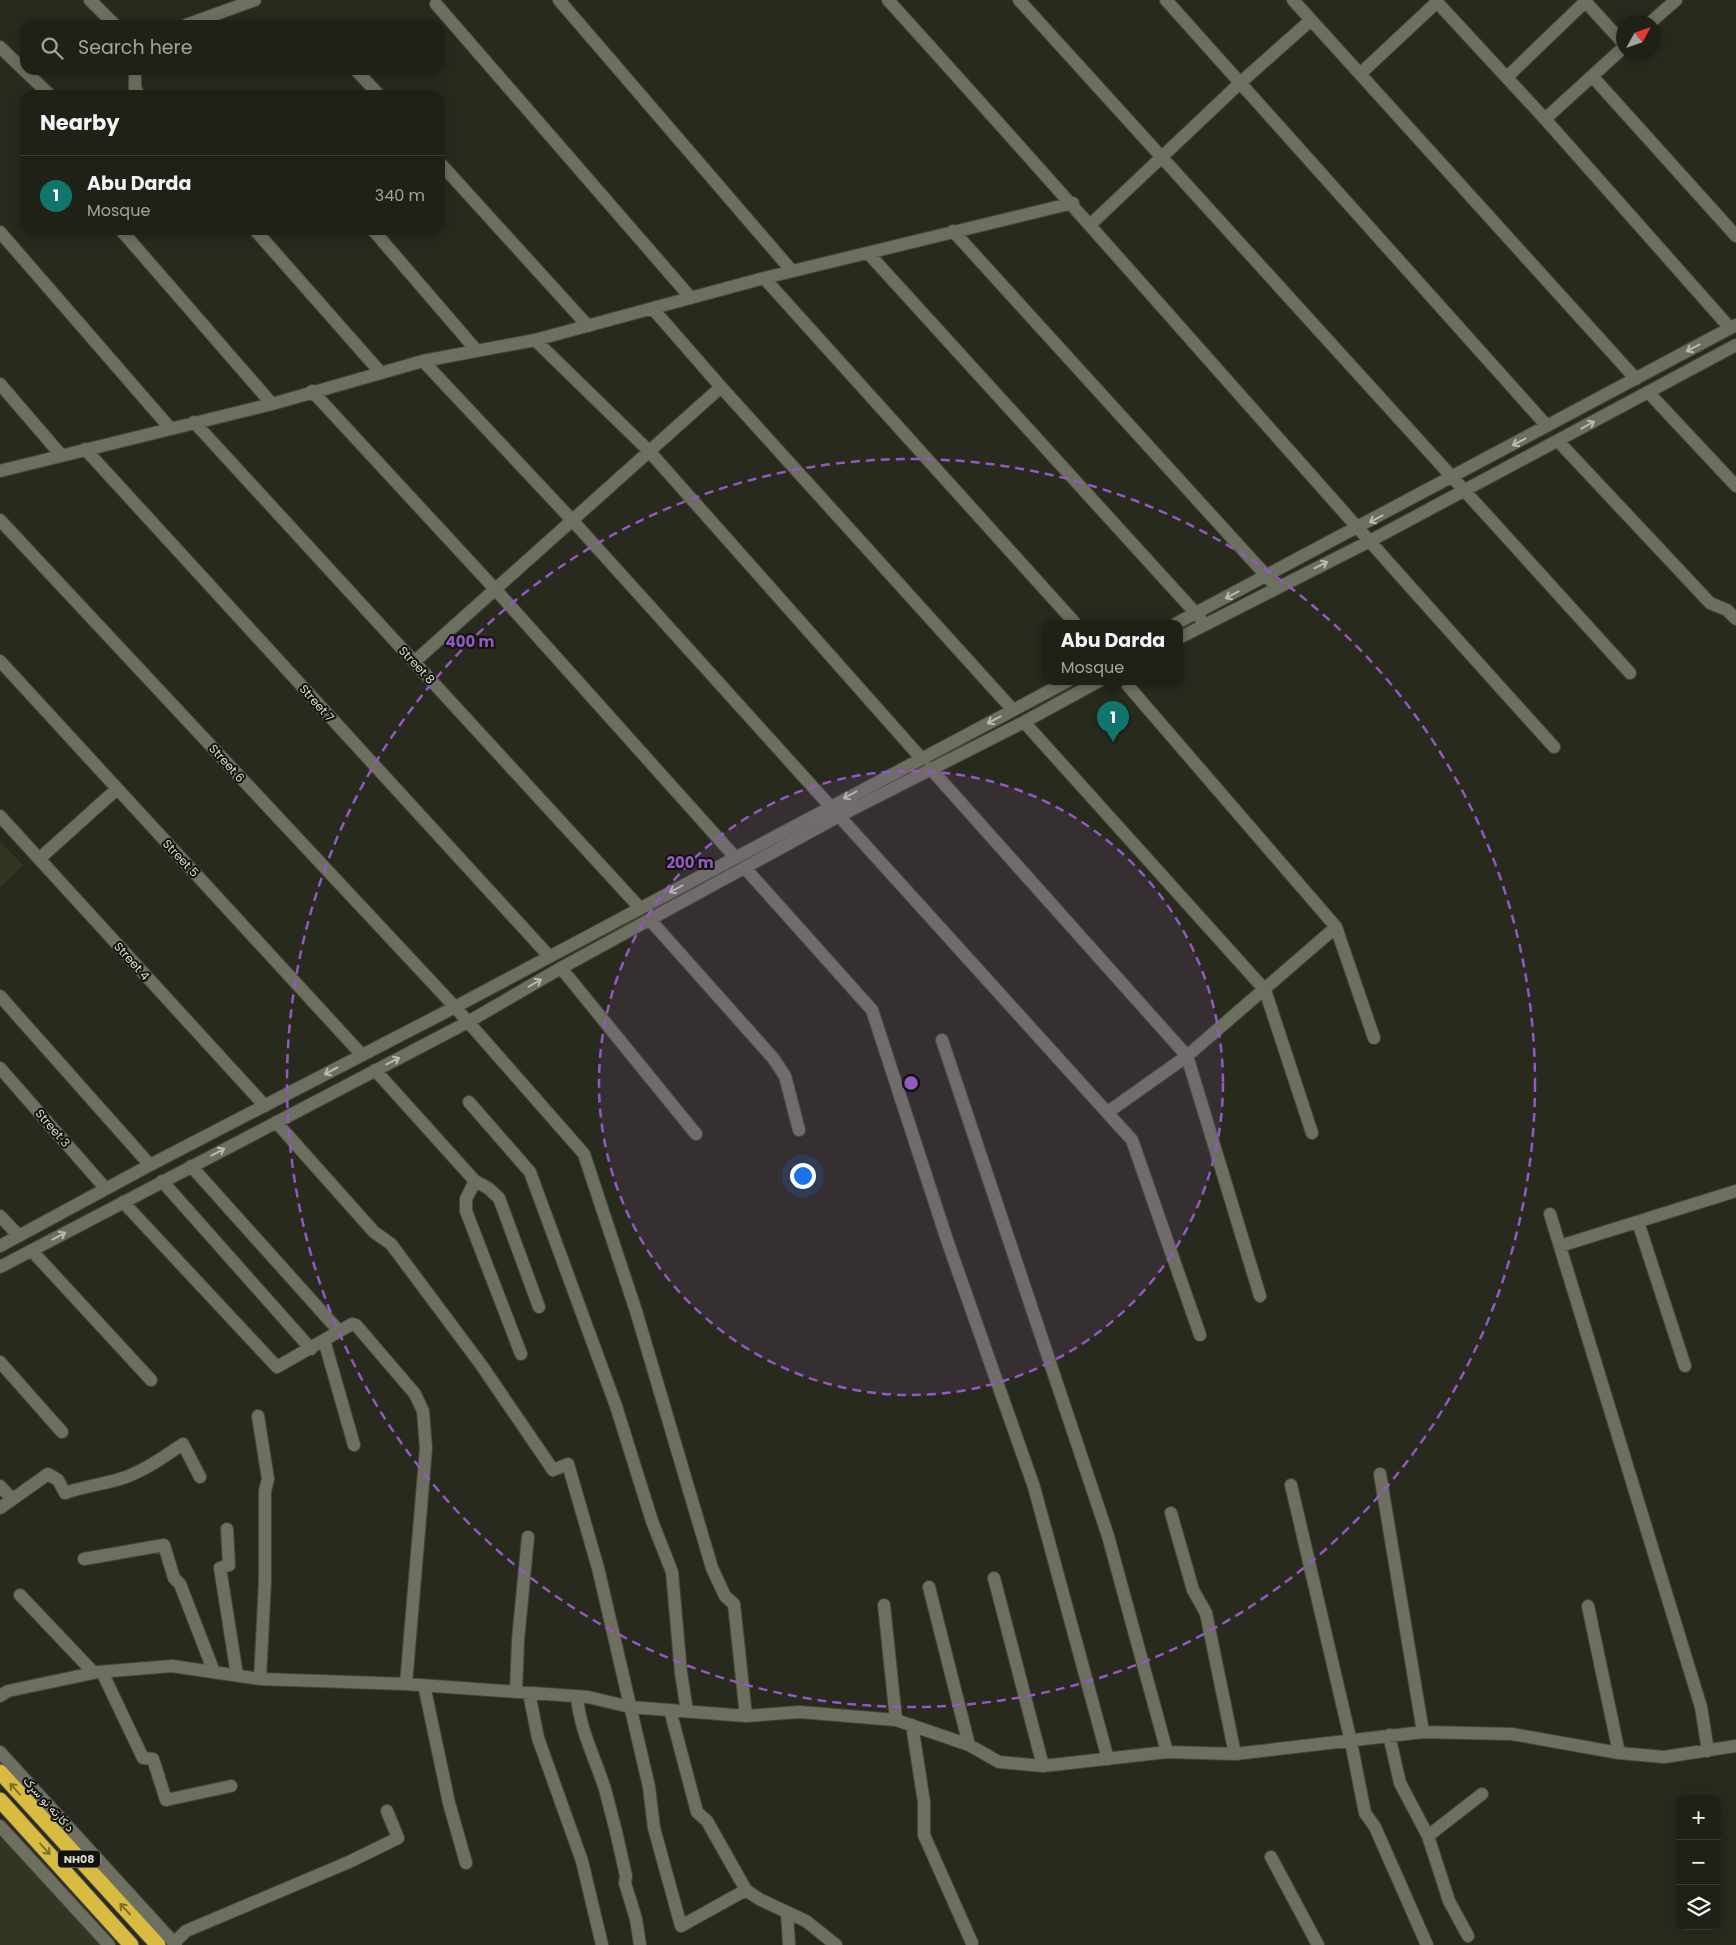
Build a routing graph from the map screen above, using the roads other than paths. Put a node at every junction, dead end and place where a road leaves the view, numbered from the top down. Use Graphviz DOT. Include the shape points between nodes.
graph roads {
  1 [pos="90,0"];
  2 [pos="255,0"];
  3 [pos="559,0"];
  4 [pos="888,0"];
  5 [pos="1019,0"];
  6 [pos="1166,0"];
  7 [pos="1293,0"];
  8 [pos="1585,0"];
  9 [pos="1676,0"];
  10 [pos="1436,1"];
  11 [pos="436,4"];
  12 [pos="1659,15"];
  13 [pos="111,20"];
  14 [pos="200,20"];
  15 [pos="1311,20"];
  16 [pos="1616,37"];
  17 [pos="0,47"];
  18 [pos="1616,54"];
  19 [pos="20,66"];
  20 [pos="1360,74"];
  21 [pos="29,75"];
  22 [pos="135,75"];
  23 [pos="361,75"];
  24 [pos="1592,76"];
  25 [pos="1506,77"];
  26 [pos="1240,83"];
  27 [pos="45,90"];
  28 [pos="136,90"];
  29 [pos="374,90"];
  30 [pos="1545,119"];
  31 [pos="1162,158"];
  32 [pos="445,169"];
  33 [pos="1073,203"];
  34 [pos="1091,224"];
  35 [pos="953,231"];
  36 [pos="0,232"];
  37 [pos="125,235"];
  38 [pos="259,235"];
  39 [pos="377,235"];
  40 [pos="1736,236"];
  41 [pos="868,253"];
  42 [pos="792,271"];
  43 [pos="764,278"];
  44 [pos="691,298"];
  45 [pos="653,309"];
  46 [pos="588,326"];
  47 [pos="1733,327"];
  48 [pos="535,340"];
  49 [pos="1736,345"];
  50 [pos="477,351"];
  51 [pos="424,361"];
  52 [pos="381,373"];
  53 [pos="1636,379"];
  54 [pos="0,384"];
  55 [pos="721,387"];
  56 [pos="312,391"];
  57 [pos="1648,392"];
  58 [pos="272,404"];
  59 [pos="194,422"];
  60 [pos="1547,426"];
  61 [pos="170,428"];
  62 [pos="1558,441"];
  63 [pos="85,449"];
  64 [pos="649,451"];
  65 [pos="61,456"];
  66 [pos="0,471"];
  67 [pos="1453,477"];
  68 [pos="1736,486"];
  69 [pos="1465,489"];
  70 [pos="0,520"];
  71 [pos="572,520"];
  72 [pos="1357,529"];
  73 [pos="1368,542"];
  74 [pos="1267,576"];
  75 [pos="1277,588"];
  76 [pos="495,589"];
  77 [pos="1196,614"];
  78 [pos="1736,619"];
  79 [pos="1072,620"];
  80 [pos="1183,620"];
  81 [pos="1206,624"];
  82 [pos="1183,636"];
  83 [pos="0,661"];
  84 [pos="414,662"];
  85 [pos="1630,673"];
  86 [pos="1060,685"];
  87 [pos="1092,685"];
  88 [pos="1127,685"];
  89 [pos="1013,710"];
  90 [pos="1024,722"];
  91 [pos="1554,747"];
  92 [pos="921,758"];
  93 [pos="930,768"];
  94 [pos="117,789"];
  95 [pos="834,811"];
  96 [pos="0,816"];
  97 [pos="735,857"];
  98 [pos="39,859"];
  99 [pos="745,868"];
  100 [pos="640,908"];
  101 [pos="651,920"];
  102 [pos="1336,927"];
  103 [pos="548,956"];
  104 [pos="561,968"];
  105 [pos="1264,990"];
  106 [pos="0,996"];
  107 [pos="455,1007"];
  108 [pos="468,1022"];
  109 [pos="1374,1038"];
  110 [pos="942,1040"];
  111 [pos="362,1055"];
  112 [pos="1187,1056"];
  113 [pos="0,1068"];
  114 [pos="375,1070"];
  115 [pos="469,1102"];
  116 [pos="265,1106"];
  117 [pos="1108,1112"];
  118 [pos="276,1122"];
  119 [pos="799,1130"];
  120 [pos="1312,1133"];
  121 [pos="696,1134"];
  122 [pos="150,1164"];
  123 [pos="191,1166"];
  124 [pos="162,1181"];
  125 [pos="475,1181"];
  126 [pos="106,1188"];
  127 [pos="1736,1191"];
  128 [pos="123,1202"];
  129 [pos="1550,1214"];
  130 [pos="0,1216"];
  131 [pos="1638,1222"];
  132 [pos="19,1236"];
  133 [pos="0,1246"];
  134 [pos="1560,1246"];
  135 [pos="32,1251"];
  136 [pos="0,1267"];
  137 [pos="1260,1296"];
  138 [pos="539,1307"];
  139 [pos="339,1331"];
  140 [pos="1200,1335"];
  141 [pos="324,1340"];
  142 [pos="311,1349"];
  143 [pos="521,1354"];
  144 [pos="0,1362"];
  145 [pos="1685,1366"];
  146 [pos="151,1380"];
  147 [pos="258,1416"];
  148 [pos="62,1432"];
  149 [pos="354,1445"];
  150 [pos="1380,1474"];
  151 [pos="200,1477"];
  152 [pos="1291,1485"];
  153 [pos="0,1486"];
  154 [pos="12,1499"];
  155 [pos="0,1508"];
  156 [pos="1171,1513"];
  157 [pos="227,1529"];
  158 [pos="528,1537"];
  159 [pos="84,1558"];
  160 [pos="994,1578"];
  161 [pos="929,1587"];
  162 [pos="20,1595"];
  163 [pos="884,1604"];
  164 [pos="1588,1606"];
  165 [pos="98,1672"];
  166 [pos="214,1672"];
  167 [pos="237,1675"];
  168 [pos="260,1679"];
  169 [pos="406,1684"];
  170 [pos="424,1685"];
  171 [pos="516,1692"];
  172 [pos="529,1693"];
  173 [pos="0,1696"];
  174 [pos="577,1697"];
  175 [pos="630,1707"];
  176 [pos="670,1710"];
  177 [pos="687,1711"];
  178 [pos="746,1716"];
  179 [pos="896,1720"];
  180 [pos="912,1725"];
  181 [pos="1422,1732"];
  182 [pos="1389,1735"];
  183 [pos="1351,1742"];
  184 [pos="969,1745"];
  185 [pos="1736,1746"];
  186 [pos="1708,1751"];
  187 [pos="0,1752"];
  188 [pos="1167,1752"];
  189 [pos="1619,1753"];
  190 [pos="1236,1754"];
  191 [pos="1108,1759"];
  192 [pos="1043,1766"];
  193 [pos="0,1772"];
  194 [pos="231,1786"];
  195 [pos="1482,1794"];
  196 [pos="0,1800"];
  197 [pos="387,1811"];
  198 [pos="0,1826"];
  199 [pos="1428,1836"];
  200 [pos="1271,1857"];
  201 [pos="466,1863"];
  202 [pos="746,1890"];
  203 [pos="787,1912"];
  204 [pos="1468,1936"];
  205 [pos="972,1943"];
  206 [pos="175,1944"];
  207 [pos="109,1945"];
  208 [pos="131,1945"];
  209 [pos="158,1945"];
  210 [pos="602,1945"];
  211 [pos="640,1945"];
  212 [pos="789,1945"];
  213 [pos="836,1945"];
  214 [pos="1318,1945"];
  215 [pos="1427,1945"];
  1 -- 13 [label="street"];
  2 -- 14 [label="street"];
  3 -- 42 [label="street"];
  4 -- 33 [label="street"];
  5 -- 31 [label="street"];
  6 -- 26 [label="street"];
  7 -- 15 [label="street"];
  8 -- 16 [label="street"];
  8 -- 25 [label="street"];
  9 -- 12 [label="street"];
  10 -- 20 [label="street"];
  10 -- 25 [label="street"];
  11 -- 44 [label="street"];
  15 -- 20 [label="street"];
  15 -- 26 [label="street"];
  17 -- 19 [label="street"];
  18 -- 24 [label="street"];
  20 -- 53 [label="street"];
  21 -- 27 [label="street"];
  22 -- 28 [label="street"];
  23 -- 29 [label="street"];
  24 -- 30 [label="street"];
  24 -- 40 [label="street"];
  25 -- 30 [label="street"];
  26 -- 31 [label="street"];
  26 -- 60 [label="street"];
  30 -- 47 [label="street"];
  31 -- 34 [label="street"];
  31 -- 67 [label="street"];
  32 -- 46 [label="street"];
  33 -- 34 [label="street"];
  33 -- 35 [label="street"];
  34 -- 72 [label="street"];
  35 -- 41 [label="street"];
  35 -- 74 [label="street"];
  36 -- 61 [label="street"];
  37 -- 58 [label="street"];
  38 -- 52 [label="street"];
  39 -- 50 [label="street"];
  41 -- 42 [label="street"];
  41 -- 77 [label="street"];
  42 -- 43 [label="street"];
  43 -- 44 [label="street"];
  43 -- 79 [label="street"];
  44 -- 45 [label="street"];
  45 -- 46 [label="street"];
  45 -- 55 [label="street"];
  46 -- 48 [label="street"];
  47 -- 53 [label="street, one-way"];
  48 -- 50 [label="street"];
  48 -- 64 [label="street"];
  49 -- 57 [label="street"];
  50 -- 51 [label="street"];
  51 -- 52 [label="street"];
  51 -- 71 [label="street"];
  52 -- 56 [label="street"];
  53 -- 60 [label="street"];
  54 -- 65 [label="street"];
  55 -- 64 [label="street"];
  55 -- 89 [label="street"];
  56 -- 58 [label="street"];
  56 -- 76 [label="street"];
  62 -- 57 [label="street, one-way"];
  57 -- 68 [label="street"];
  58 -- 59 [label="street"];
  59 -- 61 [label="street"];
  59 -- 84 [label="street, Street 8"];
  60 -- 67 [label="street, one-way"];
  61 -- 63 [label="street"];
  62 -- 69 [label="street"];
  62 -- 78 [label="street" via="1710,604 1727,610"];
  63 -- 65 [label="street"];
  63 -- 103 [label="street, Street 7"];
  64 -- 71 [label="street"];
  64 -- 92 [label="street"];
  65 -- 66 [label="street"];
  67 -- 69 [label="street"];
  67 -- 72 [label="street, one-way"];
  69 -- 73 [label="street"];
  69 -- 85 [label="street"];
  70 -- 107 [label="street, Street 6"];
  71 -- 76 [label="street"];
  71 -- 95 [label="street"];
  72 -- 73 [label="street"];
  72 -- 74 [label="street"];
  75 -- 73 [label="street, one-way"];
  73 -- 91 [label="street"];
  74 -- 75 [label="street"];
  74 -- 77 [label="street, one-way"];
  75 -- 81 [label="street"];
  76 -- 84 [label="street"];
  76 -- 97 [label="street"];
  77 -- 80 [label="street"];
  77 -- 81 [label="street"];
  81 -- 82 [label="street"];
  83 -- 94 [label="street, Street 5"];
  84 -- 100 [label="street, Street 8"];
  86 -- 89 [label="street"];
  87 -- 90 [label="street"];
  88 -- 102 [label="street"];
  89 -- 92 [label="street, one-way"];
  90 -- 93 [label="street"];
  90 -- 105 [label="street"];
  92 -- 95 [label="street, one-way"];
  93 -- 95 [label="street"];
  93 -- 112 [label="street"];
  94 -- 98 [label="street"];
  94 -- 111 [label="street, Street 5"];
  95 -- 97 [label="street"];
  95 -- 99 [label="street"];
  95 -- 117 [label="street"];
  96 -- 98 [label="street, Street 4"];
  97 -- 100 [label="street, one-way"];
  98 -- 116 [label="street, Street 4"];
  99 -- 101 [label="street"];
  99 -- 191 [label="street" via="872,1010 947,1240 1034,1487"];
  100 -- 103 [label="street"];
  101 -- 104 [label="street"];
  101 -- 119 [label="street" via="785,1076"];
  102 -- 105 [label="street"];
  102 -- 109 [label="street"];
  103 -- 107 [label="street"];
  108 -- 104 [label="street, one-way"];
  104 -- 121 [label="street"];
  105 -- 112 [label="street"];
  105 -- 120 [label="street"];
  106 -- 122 [label="street"];
  107 -- 108 [label="street, Street 6"];
  107 -- 111 [label="street"];
  114 -- 108 [label="street, one-way"];
  108 -- 178 [label="street, Street 6" via="584,1154 636,1311 712,1568 724,1596 734,1604"];
  110 -- 188 [label="street" via="1108,1536"];
  111 -- 116 [label="street, one-way"];
  112 -- 117 [label="street"];
  112 -- 137 [label="street"];
  113 -- 126 [label="street, Street 3"];
  114 -- 118 [label="street"];
  114 -- 125 [label="street"];
  115 -- 177 [label="street" via="530,1172 616,1406 672,1572"];
  116 -- 122 [label="street"];
  117 -- 140 [label="street" via="1132,1140"];
  123 -- 118 [label="street, one-way"];
  118 -- 175 [label="street" via="374,1232 391,1244 482,1366 553,1470 568,1464 598,1568"];
  122 -- 126 [label="street"];
  123 -- 124 [label="street"];
  123 -- 139 [label="street"];
  124 -- 128 [label="street"];
  124 -- 142 [label="street"];
  125 -- 138 [label="street" via="499,1198"];
  125 -- 143 [label="street" via="466,1199 466,1211"];
  126 -- 132 [label="street"];
  127 -- 131 [label="street"];
  135 -- 128 [label="street, one-way"];
  128 -- 142 [label="street" via="277,1367"];
  129 -- 134 [label="street"];
  130 -- 132 [label="street"];
  131 -- 134 [label="street"];
  131 -- 145 [label="street"];
  132 -- 133 [label="street"];
  134 -- 186 [label="street" via="1701,1707"];
  135 -- 136 [label="street"];
  135 -- 146 [label="street"];
  139 -- 141 [label="street"];
  139 -- 169 [label="street" via="356,1324 408,1383 423,1411 426,1448"];
  141 -- 142 [label="street"];
  141 -- 149 [label="street"];
  144 -- 148 [label="street"];
  147 -- 168 [label="street" via="268,1479 265,1491"];
  150 -- 181 [label="street"];
  151 -- 154 [label="street" via="183,1444 150,1466 125,1477 65,1493 58,1480 48,1474"];
  152 -- 183 [label="street"];
  153 -- 154 [label="street"];
  154 -- 155 [label="street"];
  156 -- 190 [label="street" via="1193,1590 1206,1613"];
  157 -- 167 [label="street" via="229,1565 220,1568"];
  158 -- 171 [label="street"];
  159 -- 166 [label="street" via="164,1545 174,1578 180,1584"];
  160 -- 192 [label="street"];
  161 -- 184 [label="street"];
  162 -- 165 [label="street"];
  163 -- 179 [label="street"];
  164 -- 189 [label="street"];
  165 -- 166 [label="street" via="172,1666"];
  165 -- 173 [label="street"];
  165 -- 194 [label="street" via="143,1758 153,1759 166,1800"];
  166 -- 167 [label="street"];
  167 -- 168 [label="street"];
  168 -- 169 [label="street"];
  169 -- 170 [label="street"];
  170 -- 171 [label="street"];
  170 -- 201 [label="street" via="449,1803"];
  171 -- 172 [label="street"];
  172 -- 174 [label="street"];
  172 -- 210 [label="street" via="538,1738 582,1861"];
  174 -- 175 [label="street"];
  174 -- 211 [label="street" via="581,1725 605,1789 620,1848"];
  175 -- 176 [label="street"];
  175 -- 202 [label="street" via="649,1787 654,1828 681,1926"];
  176 -- 177 [label="street"];
  176 -- 202 [label="street" via="698,1812"];
  177 -- 178 [label="street"];
  178 -- 179 [label="street" via="800,1712"];
  179 -- 180 [label="street"];
  180 -- 184 [label="street"];
  180 -- 205 [label="street" via="924,1802 924,1835"];
  181 -- 182 [label="street"];
  181 -- 189 [label="street" via="1512,1734"];
  182 -- 183 [label="street"];
  182 -- 199 [label="street" via="1400,1783"];
  183 -- 190 [label="street"];
  183 -- 215 [label="street" via="1365,1813"];
  184 -- 192 [label="street" via="999,1762"];
  185 -- 186 [label="street"];
  186 -- 189 [label="street" via="1664,1757"];
  187 -- 206 [label="street"];
  188 -- 190 [label="street"];
  188 -- 191 [label="street"];
  191 -- 192 [label="street"];
  209 -- 193 [label="highway, د کارته نو سړک / NH08, one-way"];
  195 -- 199 [label="street"];
  196 -- 208 [label="highway, NH08, one-way"];
  197 -- 206 [label="street" via="398,1838 186,1931"];
  198 -- 207 [label="street"];
  199 -- 204 [label="street" via="1449,1901"];
  200 -- 214 [label="street"];
  202 -- 203 [label="street"];
  203 -- 212 [label="street"];
  203 -- 213 [label="street" via="806,1921"];
}
